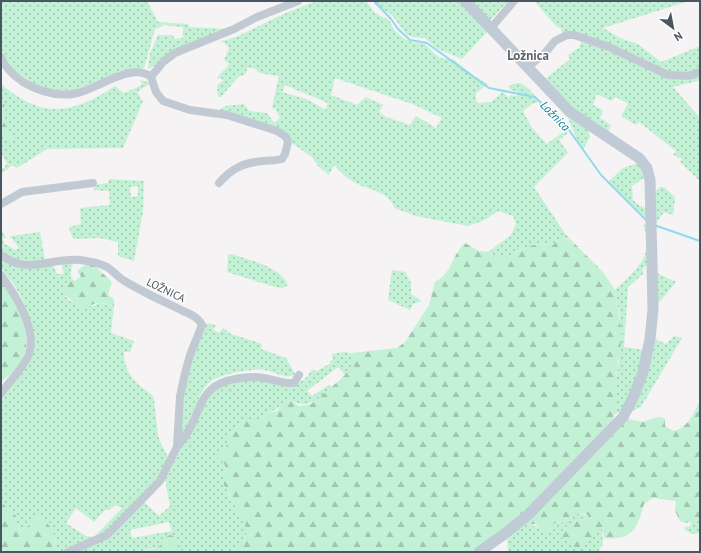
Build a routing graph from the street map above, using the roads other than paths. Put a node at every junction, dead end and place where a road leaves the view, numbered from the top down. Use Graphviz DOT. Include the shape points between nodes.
graph roads {
  1 [pos="298,1"];
  2 [pos="465,1"];
  3 [pos="514,1"];
  4 [pos="491,28"];
  5 [pos="1,58"];
  6 [pos="527,68"];
  7 [pos="700,72"];
  8 [pos="151,77"];
  9 [pos="93,183"];
  10 [pos="219,183"];
  11 [pos="1,204"];
  12 [pos="1,255"];
  13 [pos="1,275"];
  14 [pos="299,376"];
  15 [pos="1,394"];
  16 [pos="177,447"];
  17 [pos="68,552"];
  18 [pos="478,552"];
  1 -- 8 [label="street" via="175,52"];
  2 -- 4 [label="street"];
  3 -- 4 [label="street"];
  4 -- 6 [label="street"];
  5 -- 8 [label="street" via="15,76 40,90 56,94 74,94 138,71"];
  6 -- 7 [label="street" via="555,41 566,35 574,35 609,47 668,75 688,76"];
  6 -- 18 [label="street" via="570,112 639,158 647,168 652,204 653,309 643,372 623,417 527,516"];
  8 -- 10 [label="street" via="156,92 163,101 190,110 228,115 277,131 286,137 288,142 282,159 250,162 238,166 228,172"];
  9 -- 11 [label="street" via="22,192"];
  12 -- 16 [label="street, LOŽNICA" via="23,265 63,260 94,262 200,321 202,325 190,355 180,396"];
  13 -- 15 [label="street" via="20,301 29,332 30,346 29,354"];
  14 -- 16 [label="street, LOŽNICA" via="294,383 260,376 221,382 206,395 192,426"];
  16 -- 17 [label="street, LOŽNICA" via="152,492 121,522 107,535"];
}
